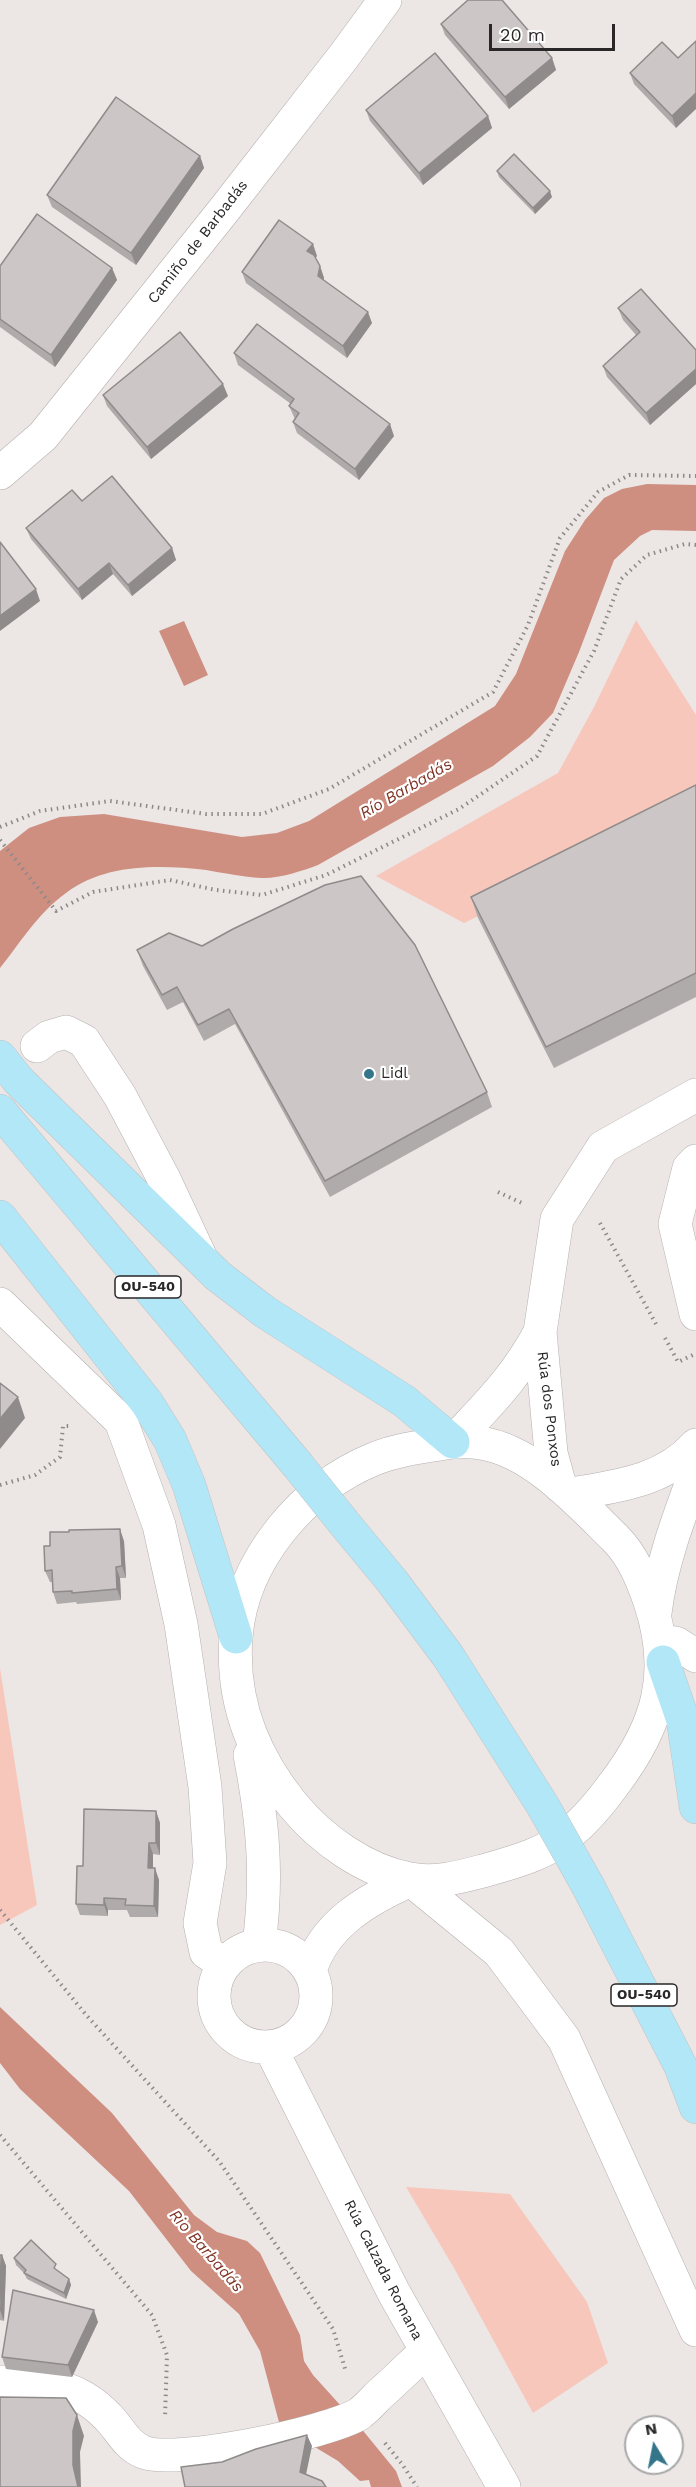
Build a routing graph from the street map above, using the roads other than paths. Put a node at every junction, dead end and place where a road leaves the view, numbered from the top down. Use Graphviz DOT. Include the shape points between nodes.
graph roads {
  1 [pos="385,0"];
  2 [pos="0,473"];
  3 [pos="37,1046"];
  4 [pos="0,1057"];
  5 [pos="696,1095"];
  6 [pos="0,1111"];
  7 [pos="696,1161"];
  8 [pos="0,1217"];
  9 [pos="200,1256"];
  10 [pos="0,1304"];
  11 [pos="696,1314"];
  12 [pos="540,1332"];
  13 [pos="134,1412"];
  14 [pos="453,1442"];
  15 [pos="696,1445"];
  16 [pos="696,1471"];
  17 [pos="566,1490"];
  18 [pos="236,1637"];
  19 [pos="659,1639"];
  20 [pos="696,1656"];
  21 [pos="244,1720"];
  22 [pos="696,1807"];
  23 [pos="411,1880"];
  24 [pos="260,1945"];
  25 [pos="224,1964"];
  26 [pos="310,1971"];
  27 [pos="270,2047"];
  28 [pos="696,2107"];
  29 [pos="696,2330"];
  30 [pos="426,2352"];
  31 [pos="0,2382"];
  32 [pos="504,2487"];
  1 -- 2 [label="street, Camiño de Barbadás" via="50,427"];
  3 -- 9 [label="street" via="66,1032 84,1041 120,1096"];
  4 -- 9 [label="main road" via="18,1080"];
  5 -- 12 [label="street, Rúa dos Ponxos" via="603,1147 557,1219"];
  6 -- 28 [label="main road, OU-540, bridge" via="296,1463 448,1656 543,1806 588,1886 681,2067"];
  7 -- 11 [label="street" via="689,1168 675,1224"];
  8 -- 13 [label="main road"];
  9 -- 14 [label="main road" via="218,1276 265,1312 404,1401"];
  10 -- 13 [label="street"];
  12 -- 14 [label="street, Rúa dos Ponxos" via="506,1386"];
  12 -- 17 [label="street, Rúa dos Ponxos" via="551,1453"];
  13 -- 18 [label="main road" via="170,1440 189,1485"];
  13 -- 25 [label="street" via="181,1624 205,1787 210,1863 200,1923 207,1952"];
  14 -- 17 [label="street" via="482,1443 528,1460"];
  14 -- 18 [label="street" via="375,1459 339,1478 299,1510 267,1546 244,1595"];
  15 -- 17 [label="street" via="684,1458 649,1478"];
  16 -- 19 [label="street" via="658,1588"];
  17 -- 19 [label="street" via="623,1546 641,1576"];
  18 -- 21 [label="street" via="236,1683"];
  19 -- 20 [label="street"];
  19 -- 22 [label="main road" via="683,1720"];
  19 -- 23 [label="street" via="659,1700 649,1729 632,1761 567,1836 508,1864 450,1879"];
  21 -- 23 [label="street" via="272,1779 309,1825 364,1864"];
  21 -- 24 [label="street" via="265,1850"];
  23 -- 26 [label="street" via="354,1911 316,1951"];
  23 -- 29 [label="street" via="500,1952 564,2040"];
  24 -- 25 [label="street" via="240,1951"];
  24 -- 26 [label="street" via="279,1947 297,1956"];
  25 -- 27 [label="street" via="215,1982 213,2002 220,2021 232,2036 250,2046"];
  26 -- 27 [label="street" via="316,1991 314,2010 305,2028 290,2042"];
  27 -- 30 [label="street, Rúa Calzada Romana"];
  30 -- 31 [label="street" via="360,2414 304,2435 164,2456 142,2452 125,2440 109,2417 81,2394 42,2383"];
  30 -- 32 [label="street, Rúa Calzada Romana"];
}
